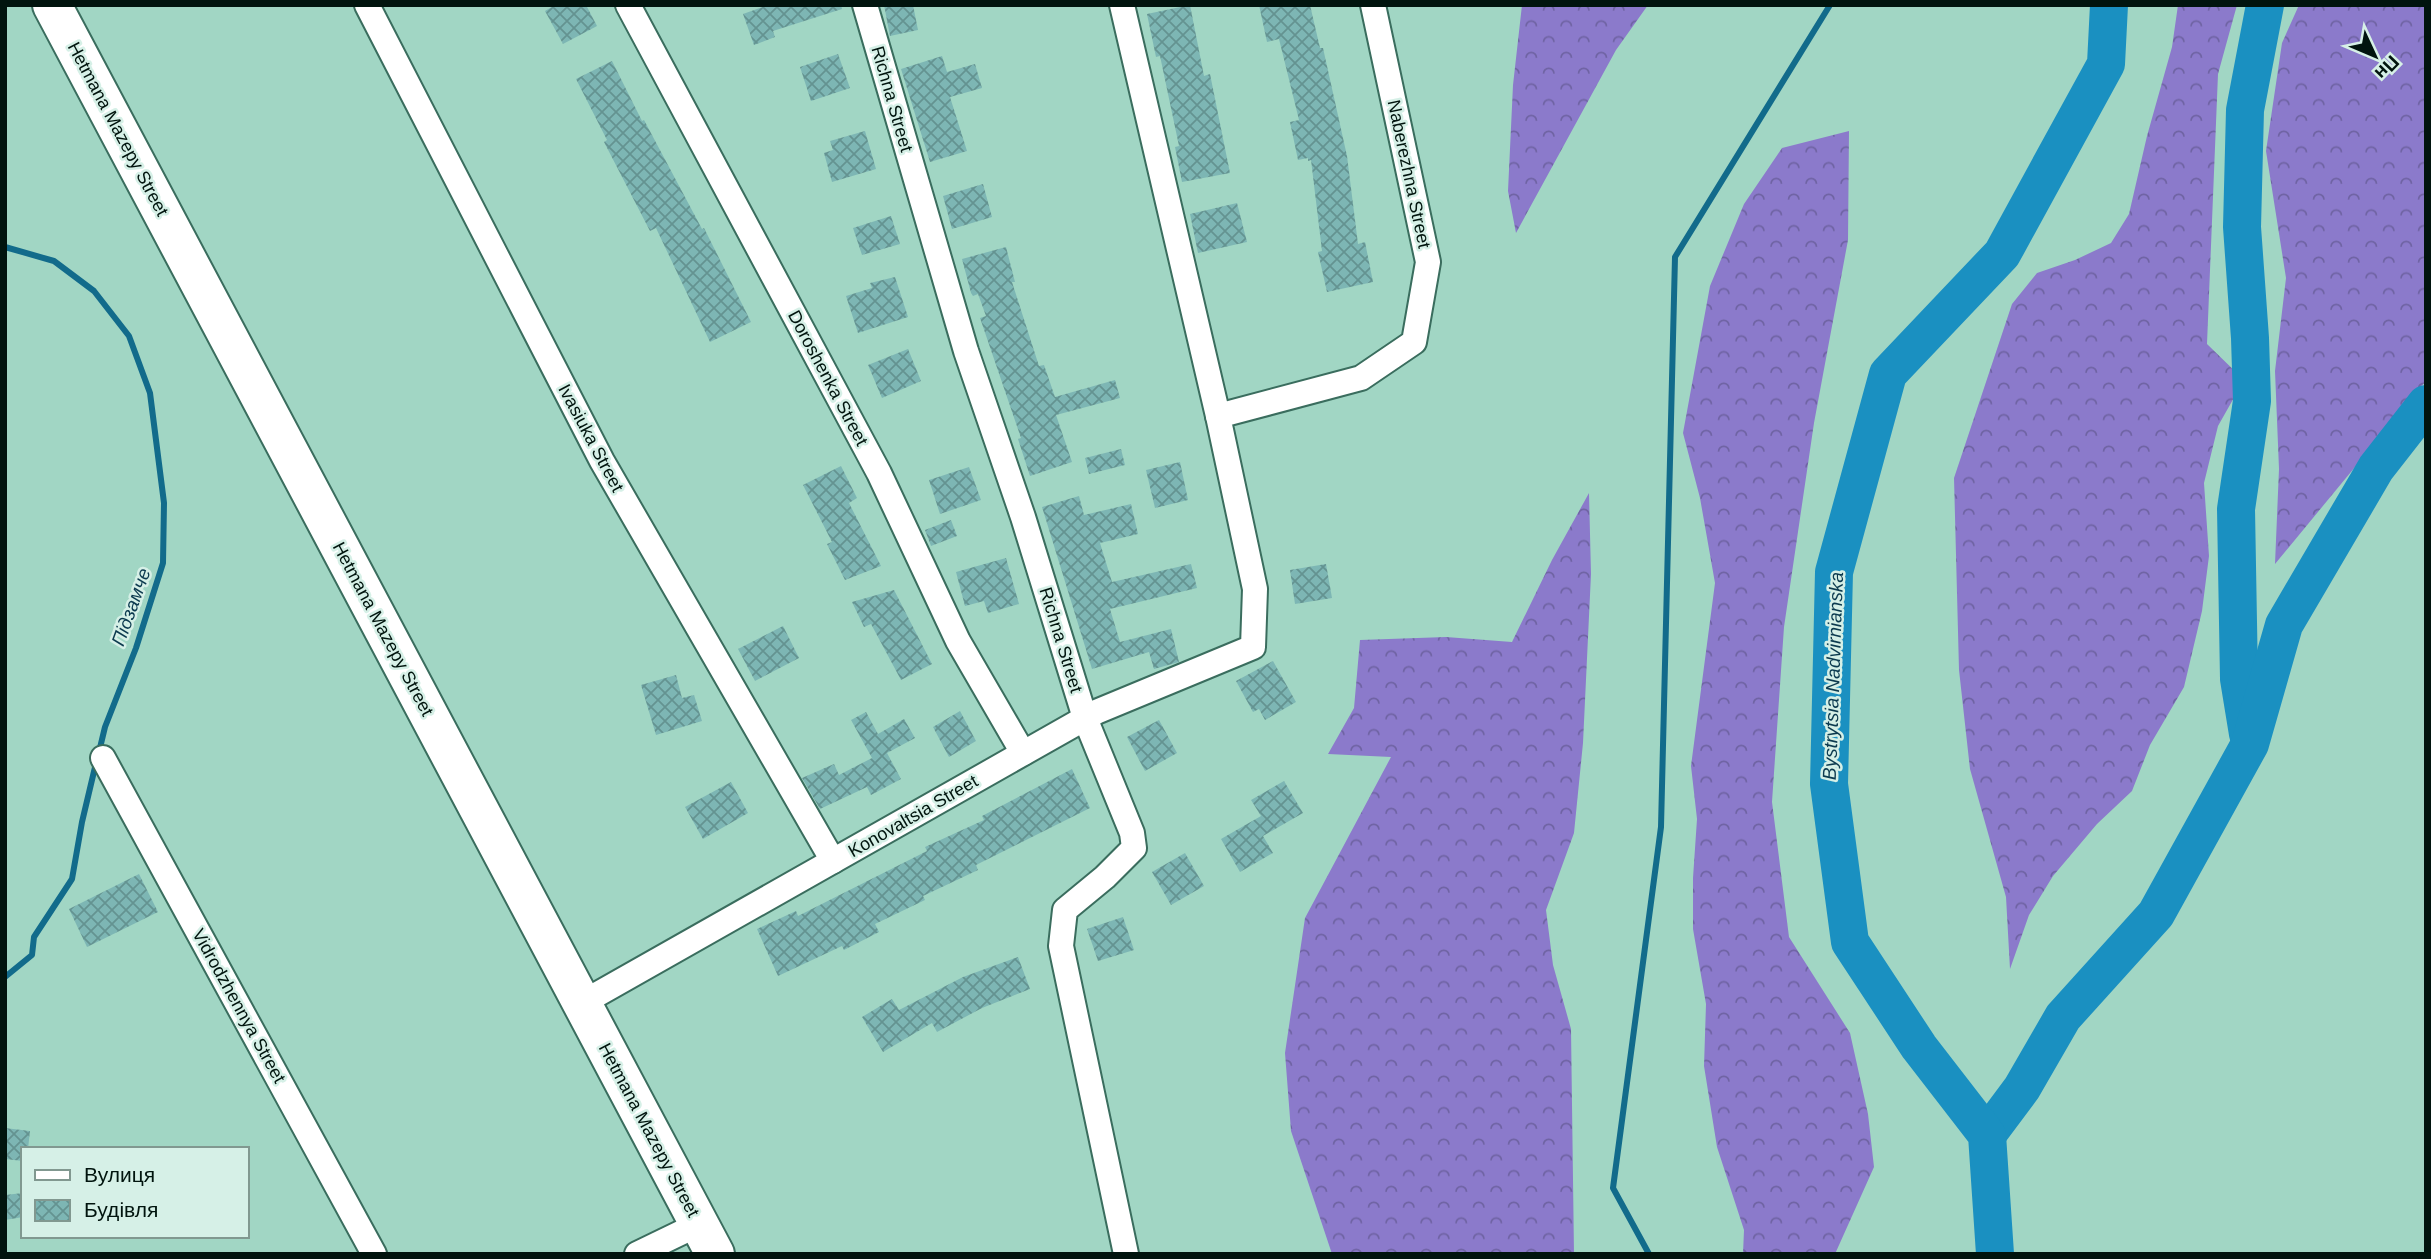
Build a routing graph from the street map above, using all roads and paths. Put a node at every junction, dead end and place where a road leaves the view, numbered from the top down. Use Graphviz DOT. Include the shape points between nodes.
graph roads {
  1 [pos="52,5"];
  2 [pos="367,5"];
  3 [pos="628,5"];
  4 [pos="865,5"];
  5 [pos="1122,5"];
  6 [pos="1373,5"];
  7 [pos="1218,416"];
  8 [pos="1085,718"];
  9 [pos="1023,753"];
  10 [pos="103,758"];
  11 [pos="832,861"];
  12 [pos="582,1003"];
  13 [pos="707,1239"];
  14 [pos="374,1254"];
  15 [pos="637,1254"];
  16 [pos="1126,1254"];
  1 -- 12 [label="main road, Hetmana Mazepy Street"];
  2 -- 11 [label="street, Ivasiuka Street" via="602,461"];
  3 -- 9 [label="street, Doroshenka Street" via="879,473 958,641"];
  4 -- 8 [label="street, Richna Street" via="965,351 1023,517"];
  5 -- 7 [label="street"];
  6 -- 7 [label="street, Naberezhna Street" via="1428,262 1414,341 1361,378"];
  7 -- 8 [label="street, Konovaltsia Street" via="1255,589 1253,647"];
  8 -- 9 [label="street, Konovaltsia Street"];
  8 -- 16 [label="street, Richna Street" via="1123,808 1134,848 1065,910 1061,946"];
  9 -- 11 [label="street, Konovaltsia Street"];
  10 -- 14 [label="street, Vidrodzhennya Street"];
  11 -- 12 [label="street, Konovaltsia Street"];
  12 -- 13 [label="main road, Hetmana Mazepy Street"];
  13 -- 15 [label="street"];
}
